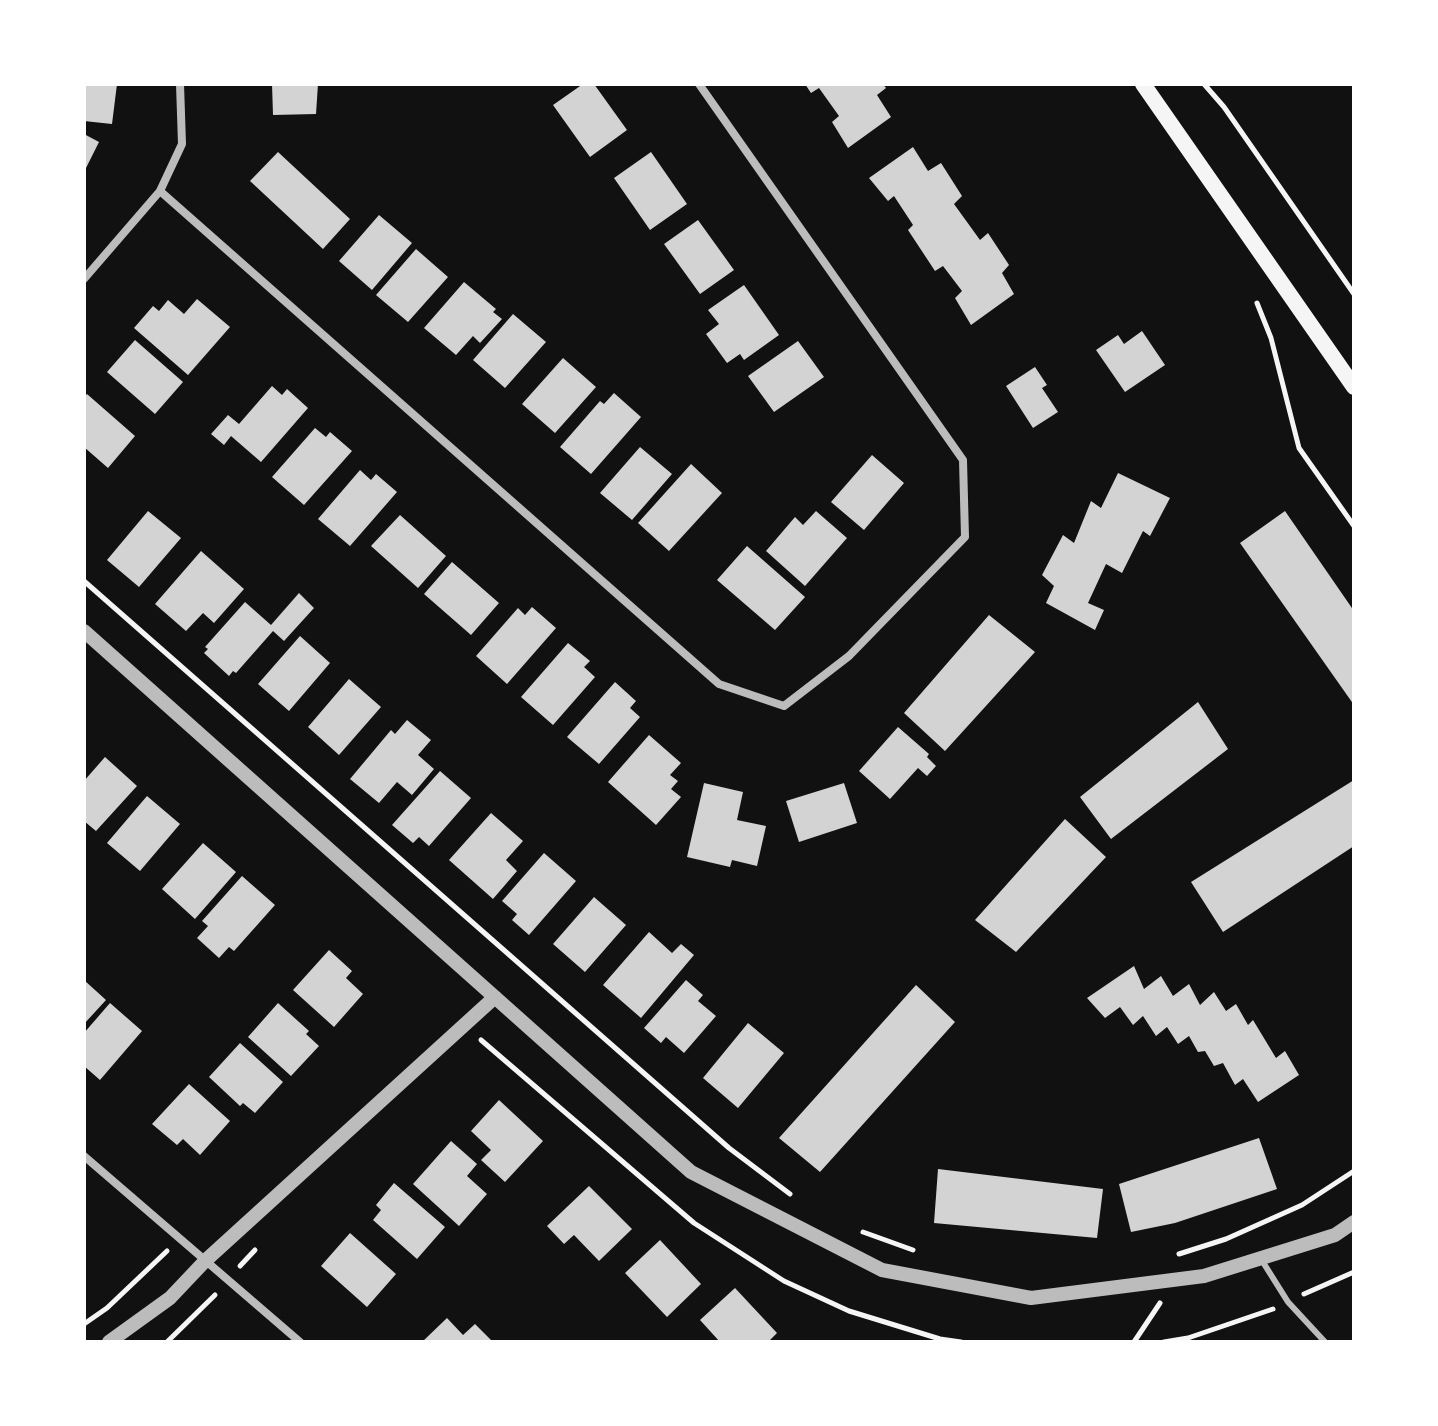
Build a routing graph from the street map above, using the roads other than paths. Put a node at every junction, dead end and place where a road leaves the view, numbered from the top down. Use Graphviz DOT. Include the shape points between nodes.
graph roads {
  1 [pos="180,84"];
  2 [pos="699,84"];
  3 [pos="1143,84"];
  4 [pos="160,191"];
  5 [pos="84,279"];
  6 [pos="1354,387"];
  7 [pos="84,631"];
  8 [pos="495,997"];
  9 [pos="84,1156"];
  10 [pos="1354,1222"];
  11 [pos="1261,1259"];
  12 [pos="205,1261"];
  13 [pos="109,1342"];
  14 [pos="300,1342"];
  15 [pos="1325,1342"];
  1 -- 4 [label="street" via="182,144"];
  2 -- 4 [label="street" via="963,460 965,537 849,656 784,706 719,684"];
  3 -- 6 [label="main road"];
  4 -- 5 [label="street"];
  7 -- 8 [label="street"];
  8 -- 11 [label="street" via="691,1172 882,1270 1031,1298 1204,1276"];
  8 -- 12 [label="street"];
  9 -- 12 [label="street"];
  10 -- 11 [label="street" via="1335,1235"];
  11 -- 15 [label="lane" via="1288,1302"];
  12 -- 13 [label="street" via="170,1298"];
  12 -- 14 [label="street"];
}
